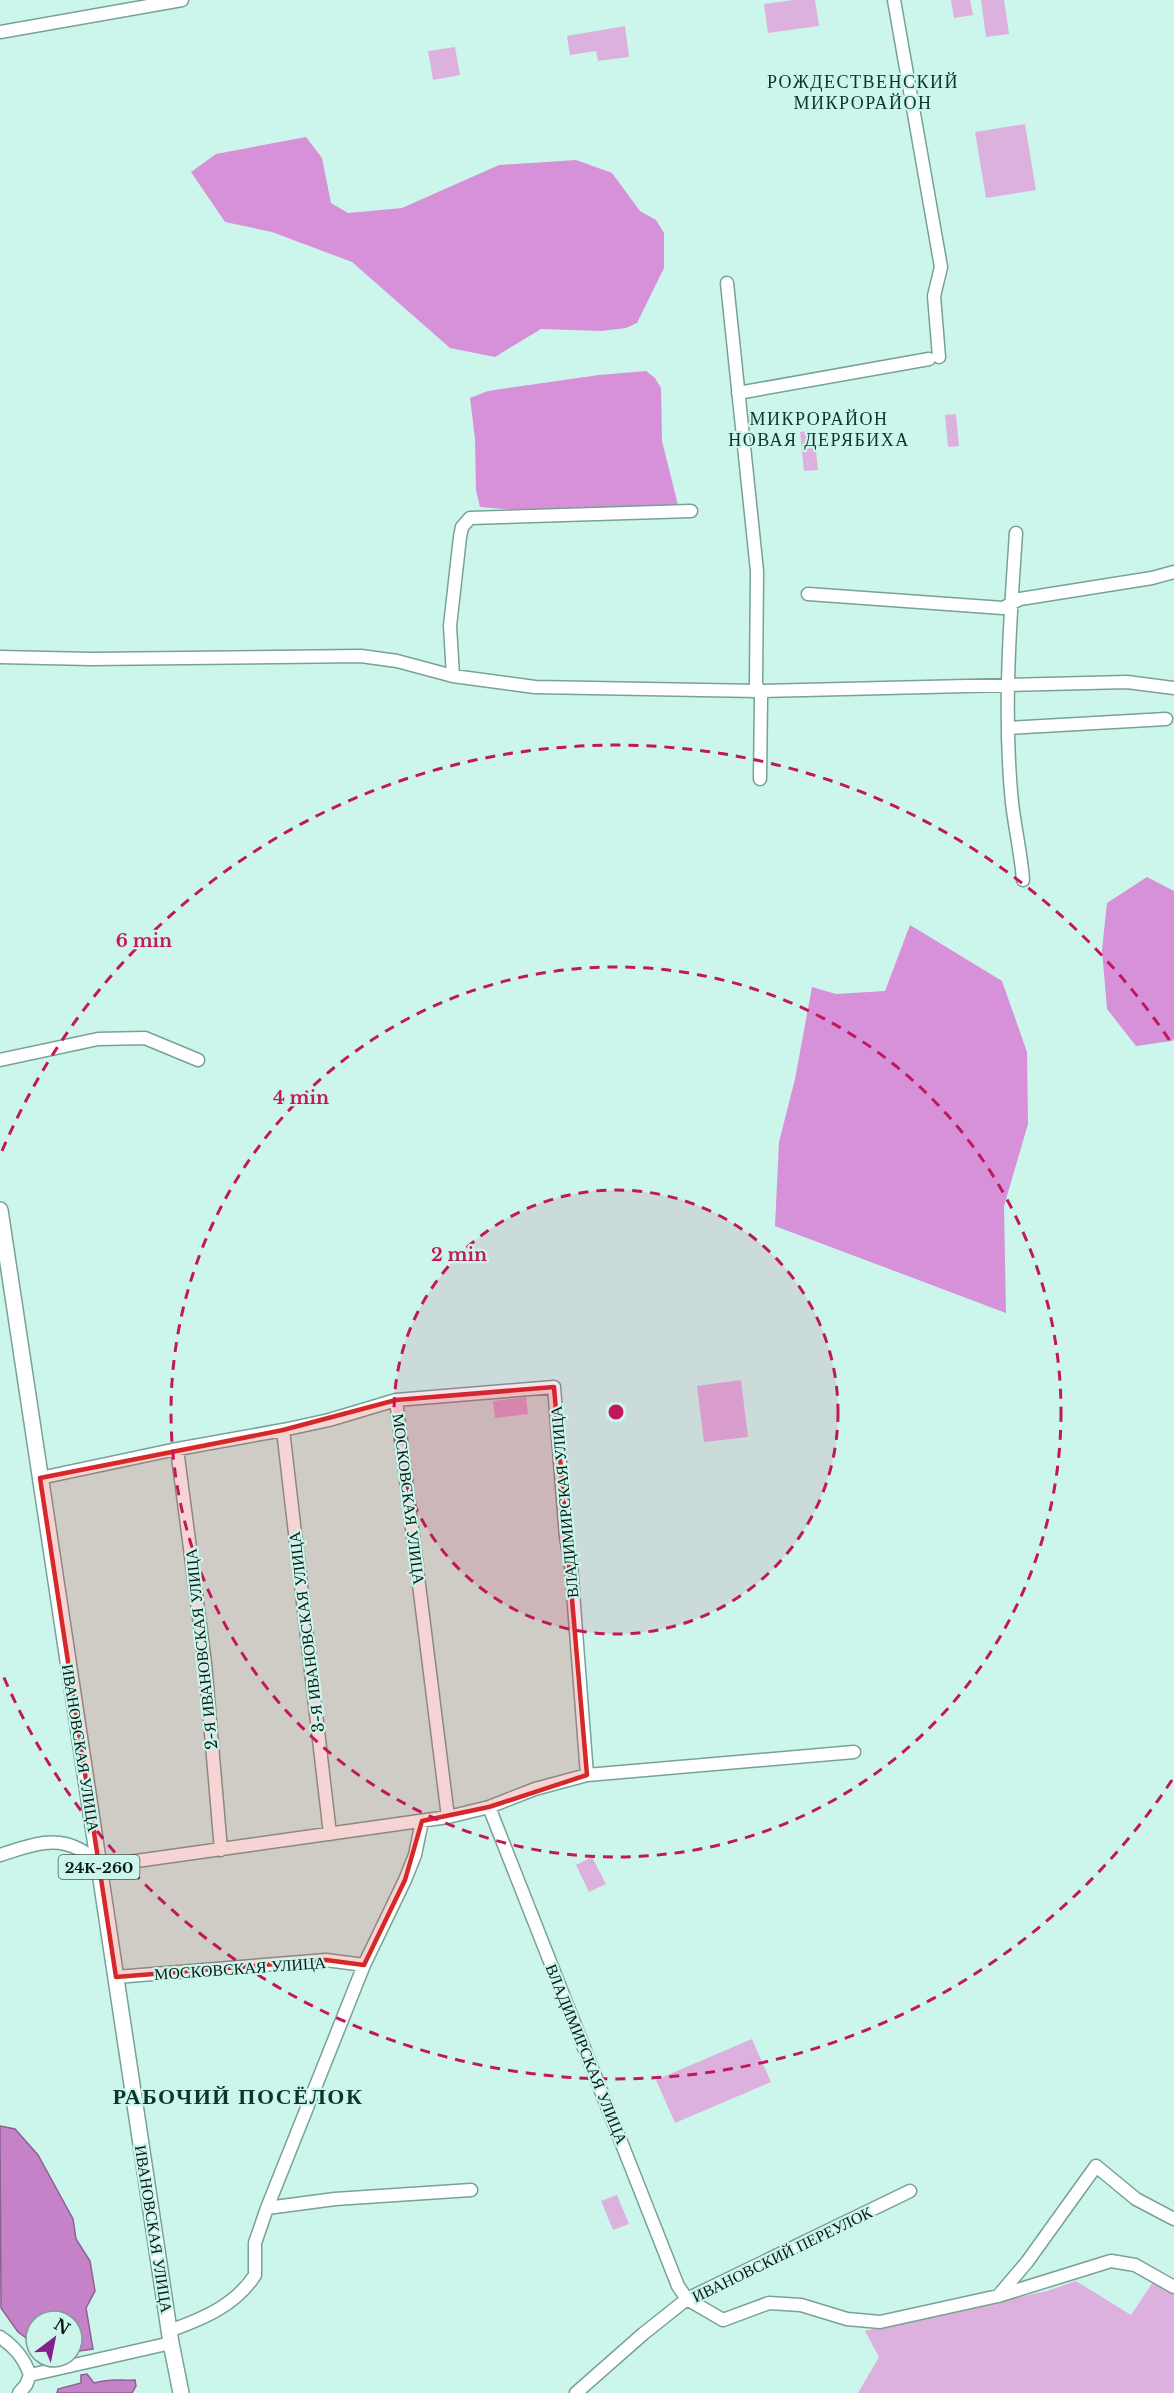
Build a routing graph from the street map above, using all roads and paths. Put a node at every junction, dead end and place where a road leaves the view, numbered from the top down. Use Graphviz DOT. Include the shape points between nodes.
graph roads {
  1 [pos="182,0"];
  2 [pos="894,0"];
  3 [pos="0,32"];
  4 [pos="727,283"];
  5 [pos="738,393"];
  6 [pos="691,511"];
  7 [pos="1016,533"];
  8 [pos="1174,572"];
  9 [pos="808,594"];
  10 [pos="1011,604"];
  11 [pos="0,657"];
  12 [pos="453,676"];
  13 [pos="1007,686"];
  14 [pos="1174,688"];
  15 [pos="758,691"];
  16 [pos="1166,719"];
  17 [pos="1008,728"];
  18 [pos="760,779"];
  19 [pos="1023,880"];
  20 [pos="0,1060"];
  21 [pos="198,1060"];
  22 [pos="0,1210"];
  23 [pos="396,1400"];
  24 [pos="283,1430"];
  25 [pos="177,1449"];
  26 [pos="40,1478"];
  27 [pos="854,1752"];
  28 [pos="587,1775"];
  29 [pos="489,1807"];
  30 [pos="448,1817"];
  31 [pos="422,1821"];
  32 [pos="330,1834"];
  33 [pos="221,1850"];
  34 [pos="0,1855"];
  35 [pos="99,1863"];
  36 [pos="363,1965"];
  37 [pos="116,1977"];
  38 [pos="471,2190"];
  39 [pos="910,2191"];
  40 [pos="267,2208"];
  41 [pos="1174,2219"];
  42 [pos="1174,2287"];
  43 [pos="998,2296"];
  44 [pos="687,2299"];
  45 [pos="0,2337"];
  46 [pos="170,2337"];
  47 [pos="30,2375"];
  48 [pos="19,2393"];
  49 [pos="181,2393"];
  50 [pos="576,2393"];
  1 -- 3 [label="street"];
  2 -- 5 [label="street" via="941,267 934,296 934,358"];
  4 -- 5 [label="street"];
  5 -- 15 [label="street" via="757,571"];
  6 -- 12 [label="street" via="470,518 460,537 450,626"];
  7 -- 10 [label="street"];
  8 -- 10 [label="street" via="1152,579 1020,599"];
  9 -- 10 [label="street" via="1003,608"];
  10 -- 13 [label="street"];
  11 -- 12 [label="street" via="91,660 361,656"];
  12 -- 15 [label="street" via="535,687"];
  13 -- 14 [label="street" via="1127,682"];
  13 -- 15 [label="street"];
  13 -- 17 [label="street"];
  15 -- 18 [label="street"];
  16 -- 17 [label="street"];
  17 -- 19 [label="street" via="1012,804"];
  20 -- 21 [label="street" via="98,1039 144,1038"];
  22 -- 26 [label="main road, ИВАНОВСКАЯ УЛИЦА / 24К-260"];
  23 -- 24 [label="street, МОСКОВСКАЯ УЛИЦА"];
  23 -- 28 [label="street, ВЛАДИМИРСКАЯ УЛИЦА" via="554,1387"];
  23 -- 30 [label="street, МОСКОВСКАЯ УЛИЦА"];
  24 -- 25 [label="street, МОСКОВСКАЯ УЛИЦА"];
  24 -- 32 [label="street, 3-Я ИВАНОВСКАЯ УЛИЦА"];
  25 -- 26 [label="street, МОСКОВСКАЯ УЛИЦА"];
  25 -- 33 [label="street, 2-Я ИВАНОВСКАЯ УЛИЦА" via="205,1663"];
  26 -- 35 [label="main road, ИВАНОВСКАЯ УЛИЦА / 24К-260"];
  27 -- 28 [label="street"];
  28 -- 29 [label="street"];
  29 -- 30 [label="street"];
  29 -- 44 [label="street, ВЛАДИМИРСКАЯ УЛИЦА" via="678,2286"];
  30 -- 31 [label="street"];
  31 -- 32 [label="street"];
  31 -- 36 [label="street" via="405,1880"];
  32 -- 33 [label="street"];
  33 -- 35 [label="street"];
  34 -- 35 [label="street" via="57,1842 81,1850"];
  35 -- 37 [label="main road, ИВАНОВСКАЯ УЛИЦА / 24К-260"];
  36 -- 37 [label="street, МОСКОВСКАЯ УЛИЦА" via="326,1960"];
  36 -- 40 [label="street"];
  37 -- 46 [label="main road, ИВАНОВСКАЯ УЛИЦА / 24К-260"];
  38 -- 40 [label="street"];
  39 -- 44 [label="street, ИВАНОВСКИЙ ПЕРЕУЛОК"];
  40 -- 46 [label="street" via="255,2243 255,2275 250,2282 208,2316"];
  41 -- 43 [label="street" via="1136,2199 1096,2166"];
  42 -- 43 [label="street" via="1135,2265 1111,2260"];
  43 -- 44 [label="street" via="880,2322 848,2319 801,2305 768,2303 723,2320"];
  44 -- 50 [label="street, ИВАНОВСКИЙ ПЕРЕУЛОК"];
  45 -- 47 [label="street" via="25,2361"];
  46 -- 47 [label="street" via="112,2356"];
  46 -- 49 [label="main road, ИВАНОВСКАЯ УЛИЦА / 24К-260"];
  47 -- 48 [label="street"];
}
